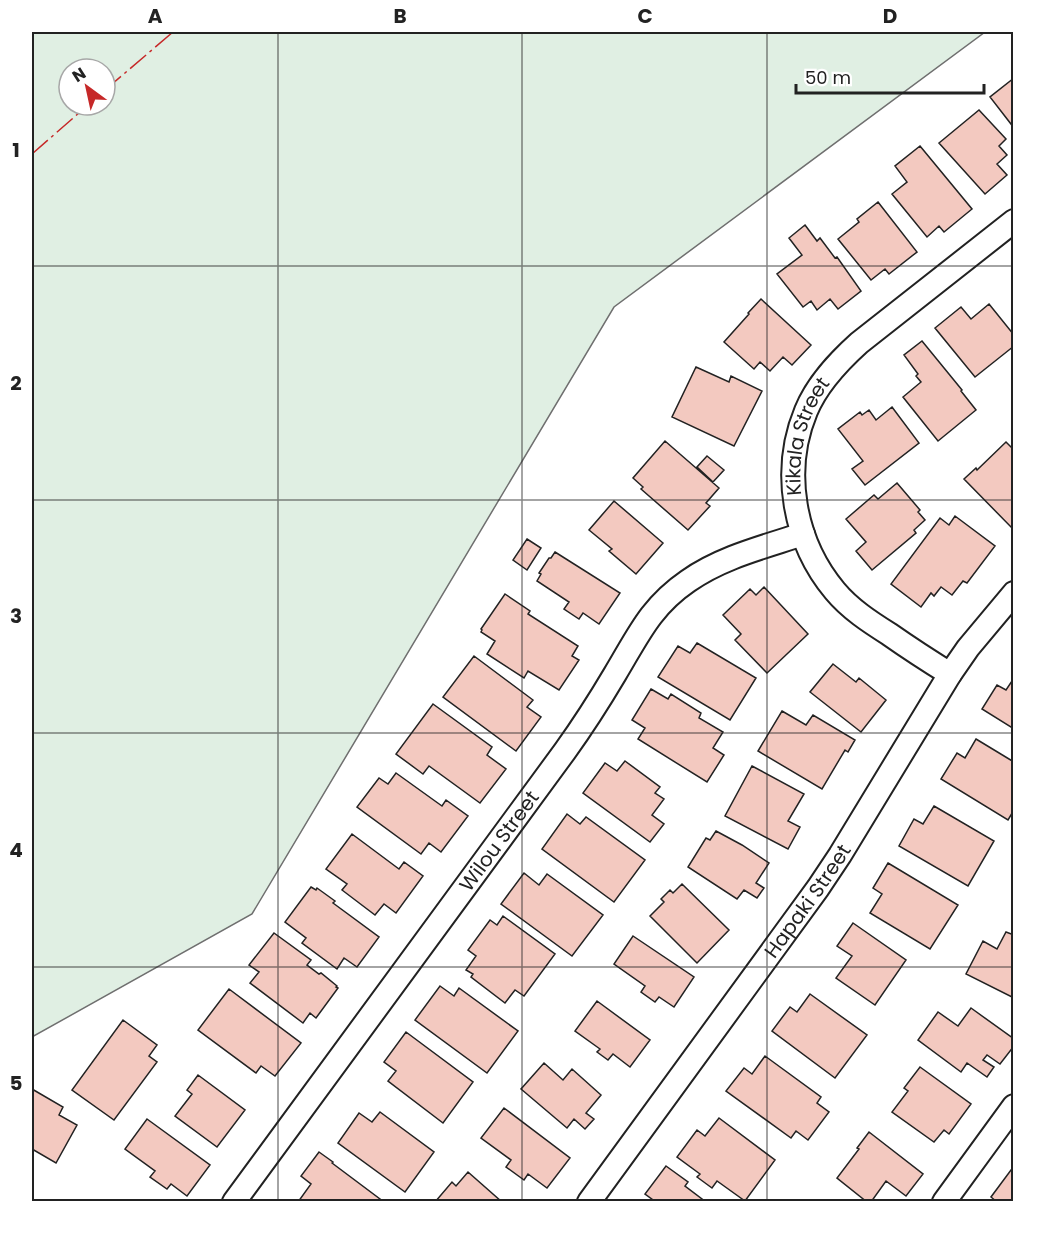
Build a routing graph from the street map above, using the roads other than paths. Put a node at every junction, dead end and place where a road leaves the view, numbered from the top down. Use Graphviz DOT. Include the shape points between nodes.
graph roads {
  1 [pos="1014,221"];
  2 [pos="803,534"];
  3 [pos="1014,593"];
  4 [pos="950,674"];
  5 [pos="1014,1106"];
  6 [pos="234,1202"];
  7 [pos="589,1202"];
  8 [pos="944,1202"];
  1 -- 2 [label="street, Kikala Street" via="859,343 822,383 806,411 793,468"];
  2 -- 4 [label="street, Kikala Street" via="825,578 846,602"];
  2 -- 6 [label="street, Wilou Street" via="711,567 657,608 570,744"];
  3 -- 4 [label="street, Hapaki Street"];
  4 -- 7 [label="street, Hapaki Street" via="818,888"];
  5 -- 8 [label="street"];
}
